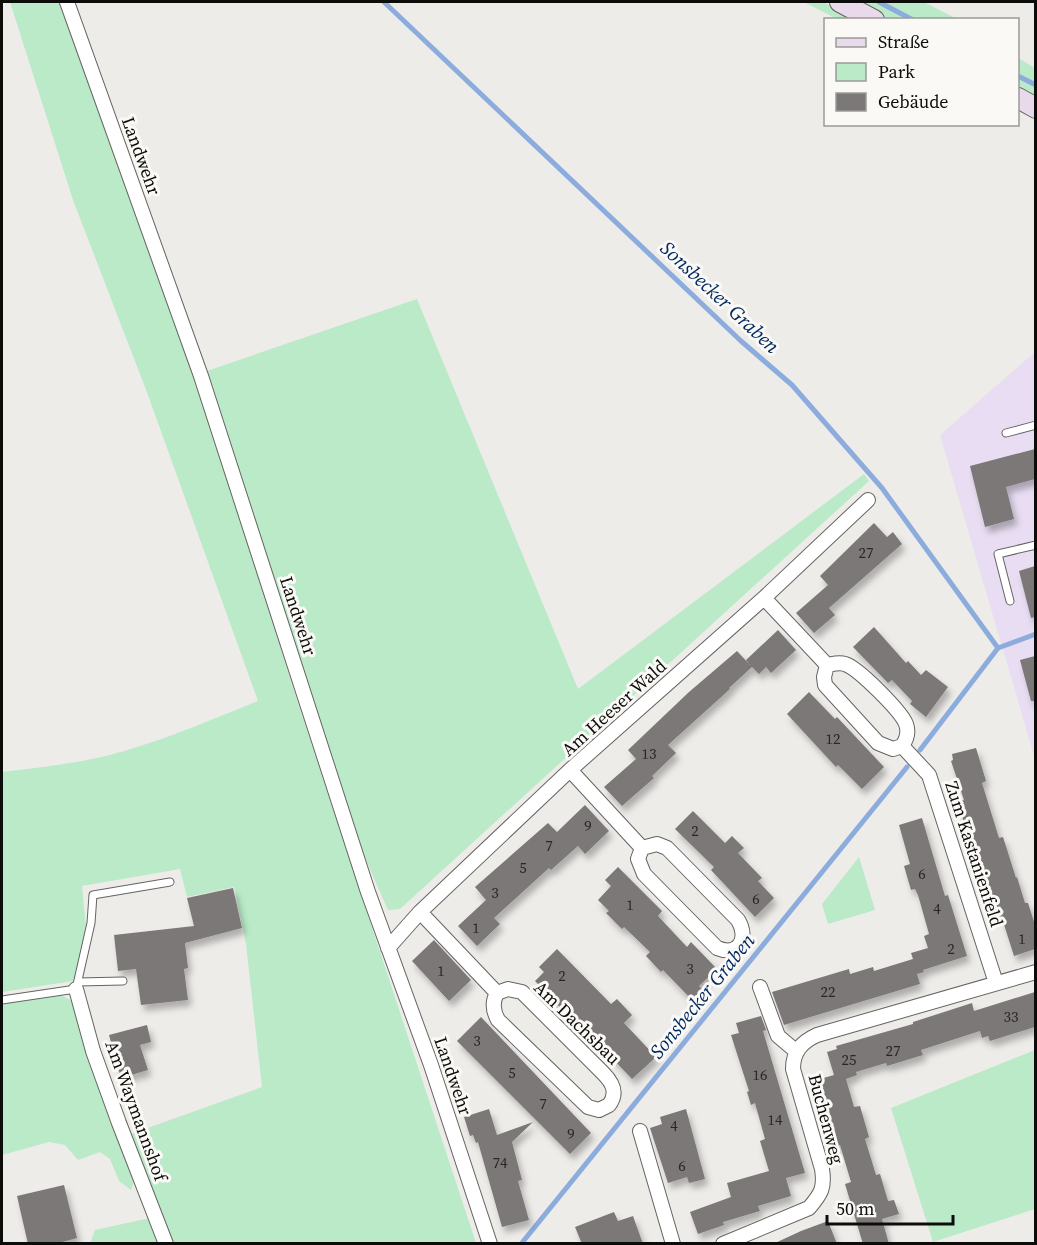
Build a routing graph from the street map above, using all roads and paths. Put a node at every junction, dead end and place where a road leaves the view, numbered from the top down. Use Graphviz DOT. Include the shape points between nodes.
graph roads {
  1 [pos="67,2"];
  2 [pos="840,2"];
  3 [pos="870,18"];
  4 [pos="1019,99"];
  5 [pos="1035,108"];
  6 [pos="1035,425"];
  7 [pos="1006,433"];
  8 [pos="868,500"];
  9 [pos="1035,545"];
  10 [pos="764,598"];
  11 [pos="1010,601"];
  12 [pos="827,665"];
  13 [pos="902,746"];
  14 [pos="570,770"];
  15 [pos="642,848"];
  16 [pos="170,882"];
  17 [pos="420,912"];
  18 [pos="388,948"];
  19 [pos="1035,972"];
  20 [pos="123,981"];
  21 [pos="996,983"];
  22 [pos="77,985"];
  23 [pos="760,987"];
  24 [pos="497,993"];
  25 [pos="2,1000"];
  26 [pos="796,1052"];
  27 [pos="640,1131"];
  28 [pos="166,1244"];
  29 [pos="490,1244"];
  30 [pos="673,1244"];
  31 [pos="723,1244"];
  1 -- 18 [label="street, Landwehr" via="201,376"];
  2 -- 3 [label="main road"];
  4 -- 5 [label="main road"];
  6 -- 7 [label="lane"];
  8 -- 10 [label="street, Am Heeser Wald"];
  9 -- 11 [label="lane" via="998,554"];
  10 -- 12 [label="street"];
  10 -- 14 [label="street, Am Heeser Wald"];
  12 -- 13 [label="street" via="825,685 878,742 893,749"];
  12 -- 13 [label="street" via="851,666 862,674 907,727"];
  13 -- 21 [label="street, Zum Kastanienfeld" via="929,775"];
  14 -- 15 [label="street"];
  14 -- 17 [label="street, Am Heeser Wald"];
  15 -- 15 [label="street" via="638,860 644,874 717,948 739,947 743,932 738,920 667,848 657,844"];
  16 -- 22 [label="lane" via="93,895"];
  17 -- 18 [label="street, Am Heeser Wald"];
  17 -- 24 [label="street"];
  18 -- 29 [label="street, Landwehr"];
  19 -- 21 [label="street, Buchenweg"];
  20 -- 22 [label="lane"];
  21 -- 26 [label="street, Buchenweg" via="817,1035"];
  22 -- 25 [label="lane"];
  22 -- 28 [label="street, Am Waymannshof" via="93,1051"];
  23 -- 26 [label="street, Buchenweg" via="777,1036"];
  24 -- 24 [label="street, Am Dachsbau" via="494,1009 498,1020 588,1107 599,1110 609,1105 614,1089 610,1080 522,992 508,989"];
  26 -- 31 [label="street, Buchenweg" via="793,1069 824,1184 809,1208"];
  27 -- 30 [label="street"];
}
